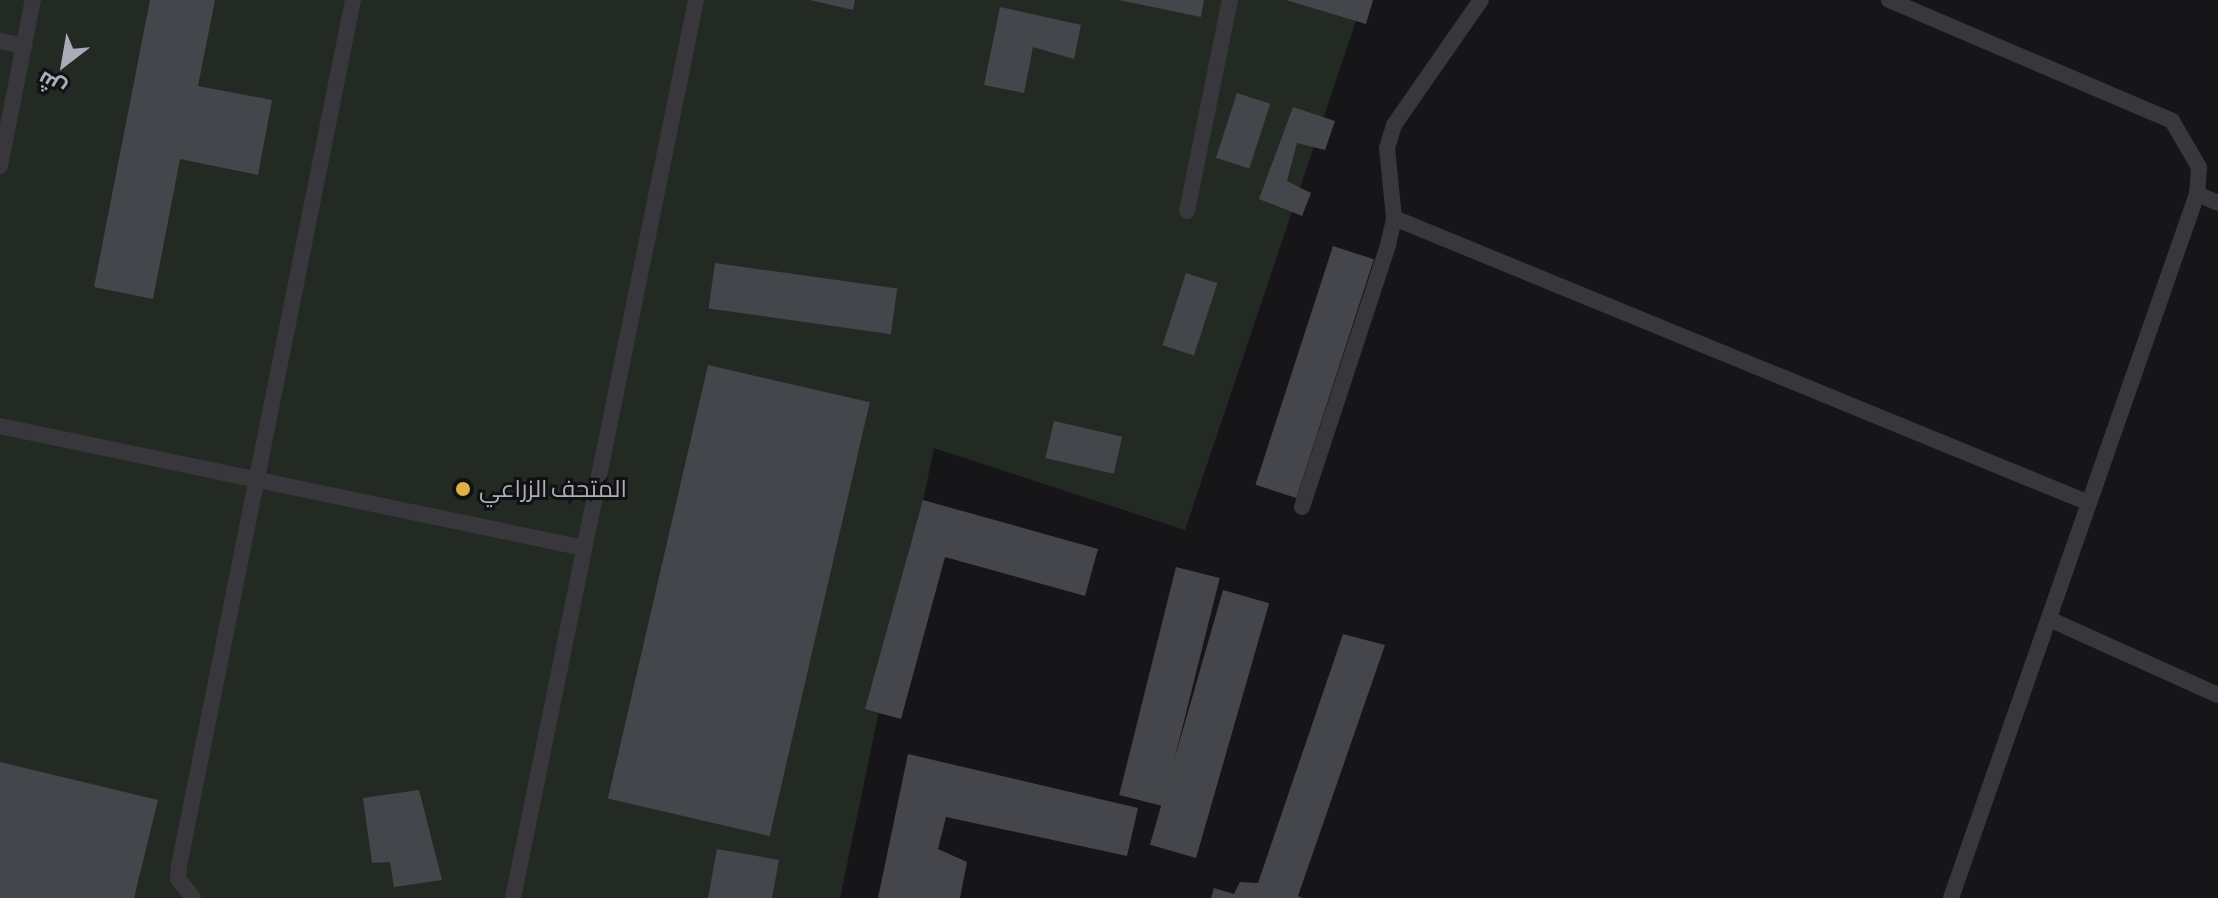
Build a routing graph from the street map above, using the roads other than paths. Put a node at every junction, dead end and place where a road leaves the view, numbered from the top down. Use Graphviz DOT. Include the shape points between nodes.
graph roads {
  1 [pos="33,0"];
  2 [pos="353,0"];
  3 [pos="696,0"];
  4 [pos="1230,0"];
  5 [pos="1481,0"];
  6 [pos="1889,0"];
  7 [pos="0,41"];
  8 [pos="24,46"];
  9 [pos="0,73"];
  10 [pos="18,76"];
  11 [pos="0,166"];
  12 [pos="2197,194"];
  13 [pos="2218,203"];
  14 [pos="1187,211"];
  15 [pos="1394,218"];
  16 [pos="0,426"];
  17 [pos="257,480"];
  18 [pos="2089,503"];
  19 [pos="1302,507"];
  20 [pos="584,548"];
  21 [pos="2049,619"];
  22 [pos="2218,695"];
  23 [pos="193,898"];
  24 [pos="513,898"];
  25 [pos="1951,898"];
  1 -- 8 [label="lane"];
  2 -- 17 [label="lane"];
  3 -- 20 [label="lane"];
  4 -- 14 [label="lane"];
  5 -- 15 [label="lane" via="1394,125 1387,148"];
  6 -- 12 [label="lane" via="2172,121 2199,167"];
  7 -- 8 [label="lane"];
  8 -- 10 [label="lane"];
  9 -- 10 [label="lane"];
  10 -- 11 [label="lane"];
  12 -- 13 [label="lane"];
  12 -- 18 [label="lane"];
  15 -- 18 [label="lane"];
  15 -- 19 [label="lane"];
  16 -- 17 [label="lane"];
  17 -- 20 [label="lane"];
  17 -- 23 [label="lane" via="179,866 178,879"];
  18 -- 21 [label="lane"];
  20 -- 24 [label="lane"];
  21 -- 22 [label="lane"];
  21 -- 25 [label="lane"];
}
